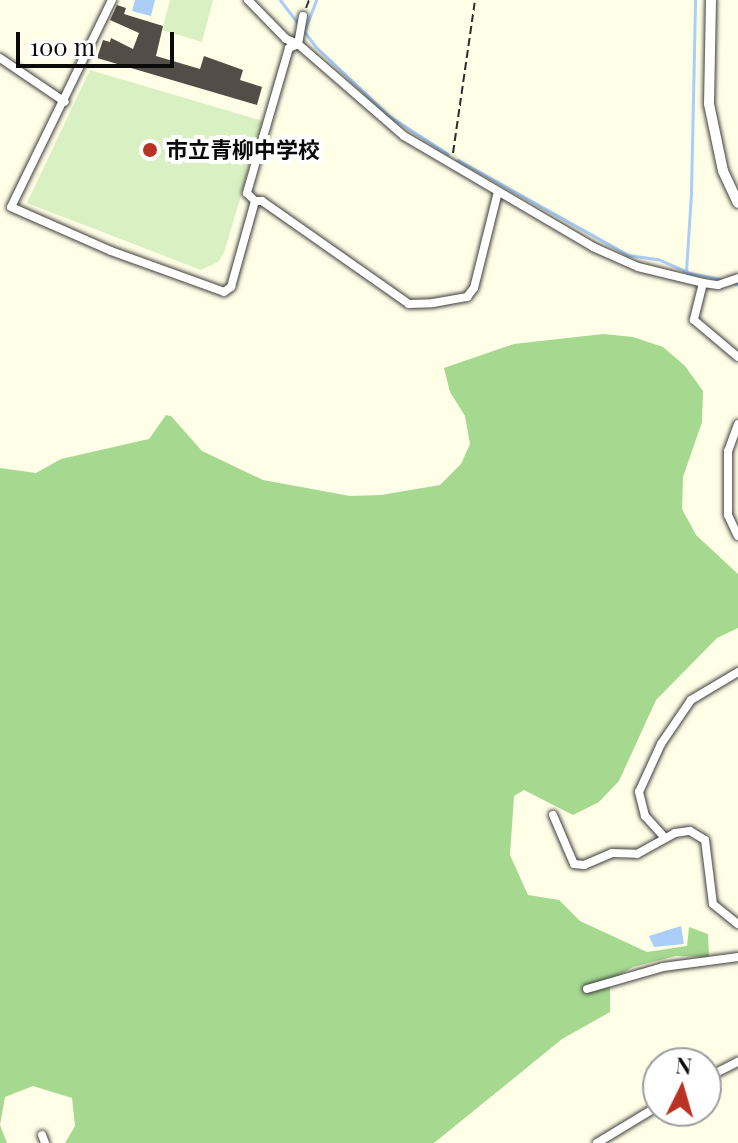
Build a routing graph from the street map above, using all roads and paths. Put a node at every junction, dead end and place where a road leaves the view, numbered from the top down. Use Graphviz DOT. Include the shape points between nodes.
graph roads {
  1 [pos="112,0"];
  2 [pos="248,0"];
  3 [pos="475,0"];
  4 [pos="711,0"];
  5 [pos="303,16"];
  6 [pos="298,44"];
  7 [pos="0,58"];
  8 [pos="65,102"];
  9 [pos="452,165"];
  10 [pos="498,192"];
  11 [pos="255,201"];
  12 [pos="738,203"];
  13 [pos="738,278"];
  14 [pos="703,283"];
  15 [pos="738,357"];
  16 [pos="738,424"];
  17 [pos="738,536"];
  18 [pos="738,672"];
  19 [pos="553,815"];
  20 [pos="665,838"];
  21 [pos="738,924"];
  22 [pos="738,957"];
  23 [pos="587,989"];
  24 [pos="642,1116"];
  25 [pos="597,1143"];
  1 -- 8 [label="street"];
  2 -- 6 [label="street" via="286,39"];
  3 -- 9 [label="path"];
  4 -- 12 [label="street" via="710,115 723,171"];
  5 -- 6 [label="street"];
  6 -- 9 [label="street" via="404,136"];
  6 -- 11 [label="street" via="289,48 247,193"];
  7 -- 8 [label="street"];
  8 -- 11 [label="street" via="11,207 224,292 231,287"];
  9 -- 10 [label="street"];
  10 -- 11 [label="street" via="474,288 467,297 409,304"];
  10 -- 14 [label="street" via="613,257"];
  13 -- 14 [label="street" via="718,285"];
  14 -- 15 [label="street" via="694,320"];
  16 -- 17 [label="street" via="728,451 728,515"];
  18 -- 20 [label="street" via="691,700 661,744 639,792 645,816"];
  19 -- 20 [label="street" via="574,864 612,853 637,854"];
  20 -- 21 [label="street" via="690,831 705,840 713,904"];
  22 -- 23 [label="street" via="663,967"];
  24 -- 25 [label="street"];
}
